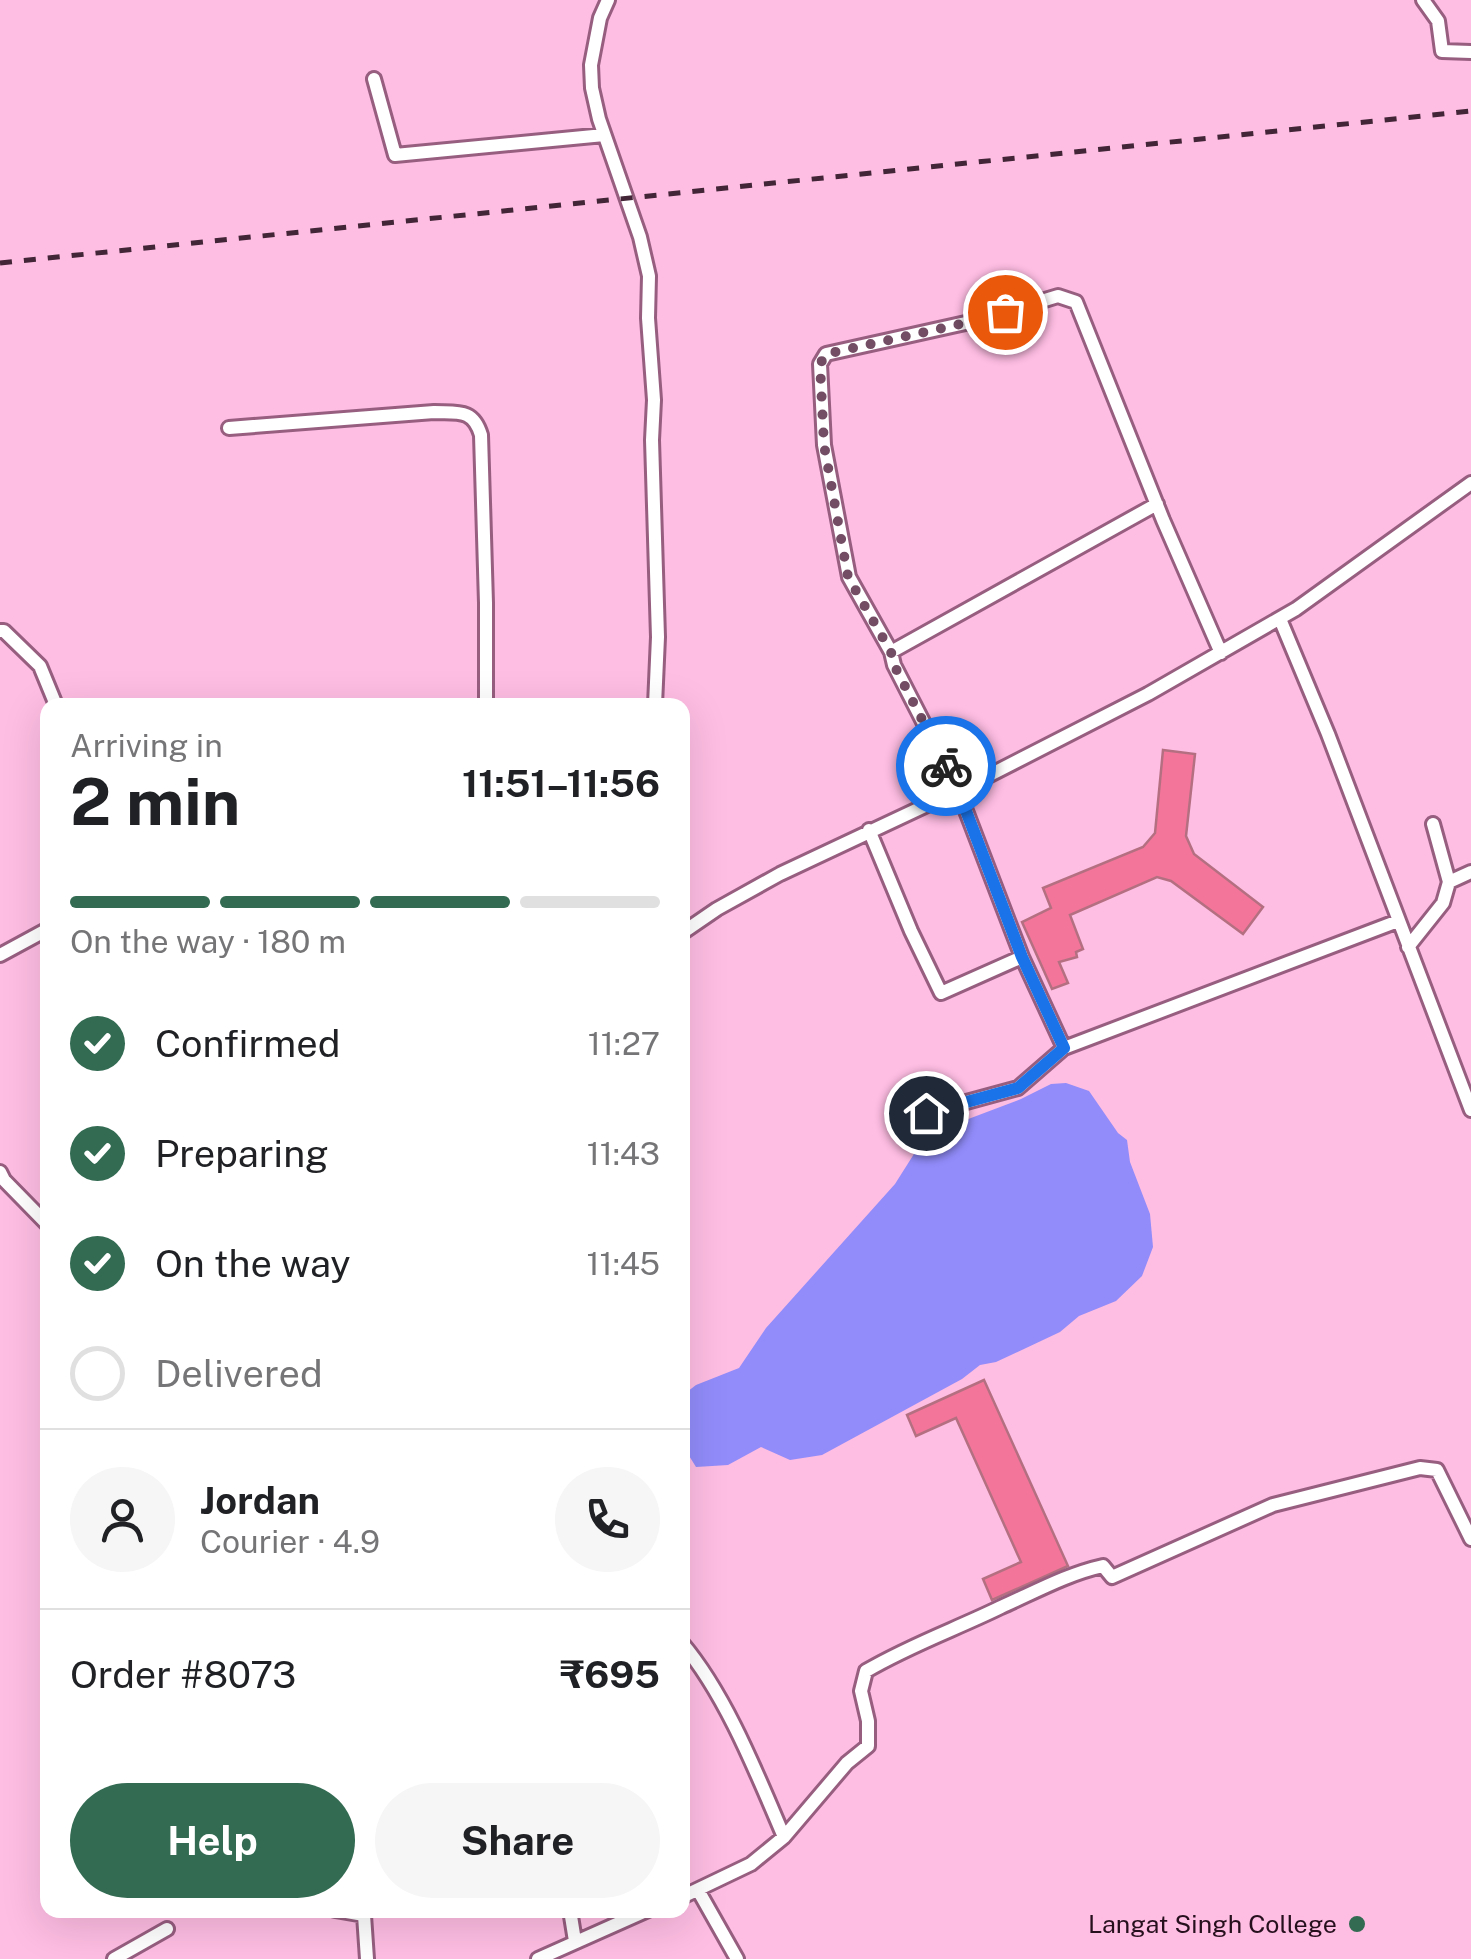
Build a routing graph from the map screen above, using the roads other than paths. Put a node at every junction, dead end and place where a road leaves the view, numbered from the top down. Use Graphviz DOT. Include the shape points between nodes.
graph roads {
  1 [pos="608,0"];
  2 [pos="1424,0"];
  3 [pos="1471,52"];
  4 [pos="374,79"];
  5 [pos="604,135"];
  6 [pos="229,428"];
  7 [pos="1471,482"];
  8 [pos="1157,504"];
  9 [pos="1280,619"];
  10 [pos="0,632"];
  11 [pos="891,652"];
  12 [pos="1221,653"];
  13 [pos="53,698"];
  14 [pos="486,698"];
  15 [pos="655,698"];
  16 [pos="958,790"];
  17 [pos="1433,824"];
  18 [pos="869,830"];
  19 [pos="1471,872"];
  20 [pos="1449,882"];
  21 [pos="1398,921"];
  22 [pos="690,929"];
  23 [pos="40,932"];
  24 [pos="1408,948"];
  25 [pos="0,955"];
  26 [pos="1022,957"];
  27 [pos="1064,1048"];
  28 [pos="1471,1110"];
  29 [pos="926,1113"];
  30 [pos="0,1172"];
  31 [pos="40,1217"];
  32 [pos="1471,1539"];
  33 [pos="690,1652"];
  34 [pos="784,1836"];
  35 [pos="698,1890"];
  36 [pos="690,1893"];
  37 [pos="366,1918"];
  38 [pos="571,1918"];
  39 [pos="629,1918"];
  40 [pos="167,1930"];
  41 [pos="574,1941"];
  42 [pos="114,1959"];
  43 [pos="367,1959"];
  44 [pos="538,1959"];
  45 [pos="737,1959"];
  1 -- 5 [label="street" via="592,65"];
  2 -- 3 [label="street" via="1438,21 1442,52"];
  4 -- 5 [label="street" via="395,155"];
  5 -- 15 [label="street" via="649,276"];
  6 -- 14 [label="street" via="434,412 475,421 481,435"];
  7 -- 9 [label="street"];
  8 -- 11 [label="street"];
  8 -- 11 [label="street" via="1076,302 1058,296 826,354 820,364 824,445 848,577"];
  8 -- 12 [label="street"];
  9 -- 12 [label="street"];
  9 -- 21 [label="street"];
  10 -- 13 [label="street" via="40,666"];
  11 -- 16 [label="street"];
  12 -- 16 [label="street"];
  16 -- 18 [label="street"];
  16 -- 26 [label="street"];
  17 -- 20 [label="street"];
  18 -- 22 [label="street"];
  18 -- 26 [label="street" via="941,993"];
  19 -- 20 [label="street"];
  20 -- 24 [label="street" via="1444,903"];
  21 -- 24 [label="street"];
  21 -- 27 [label="street"];
  23 -- 25 [label="street"];
  24 -- 28 [label="street"];
  26 -- 27 [label="street"];
  27 -- 29 [label="street" via="1018,1088"];
  30 -- 31 [label="street"];
  32 -- 34 [label="street" via="1437,1470 1420,1468 1273,1505 1112,1577 1103,1566 1054,1582 866,1671 861,1692 868,1746"];
  33 -- 34 [label="street"];
  34 -- 35 [label="street" via="751,1864"];
  35 -- 36 [label="street"];
  35 -- 45 [label="street"];
  37 -- 43 [label="street"];
  38 -- 41 [label="street"];
  39 -- 41 [label="street"];
  40 -- 42 [label="street"];
  41 -- 44 [label="street"];
}
